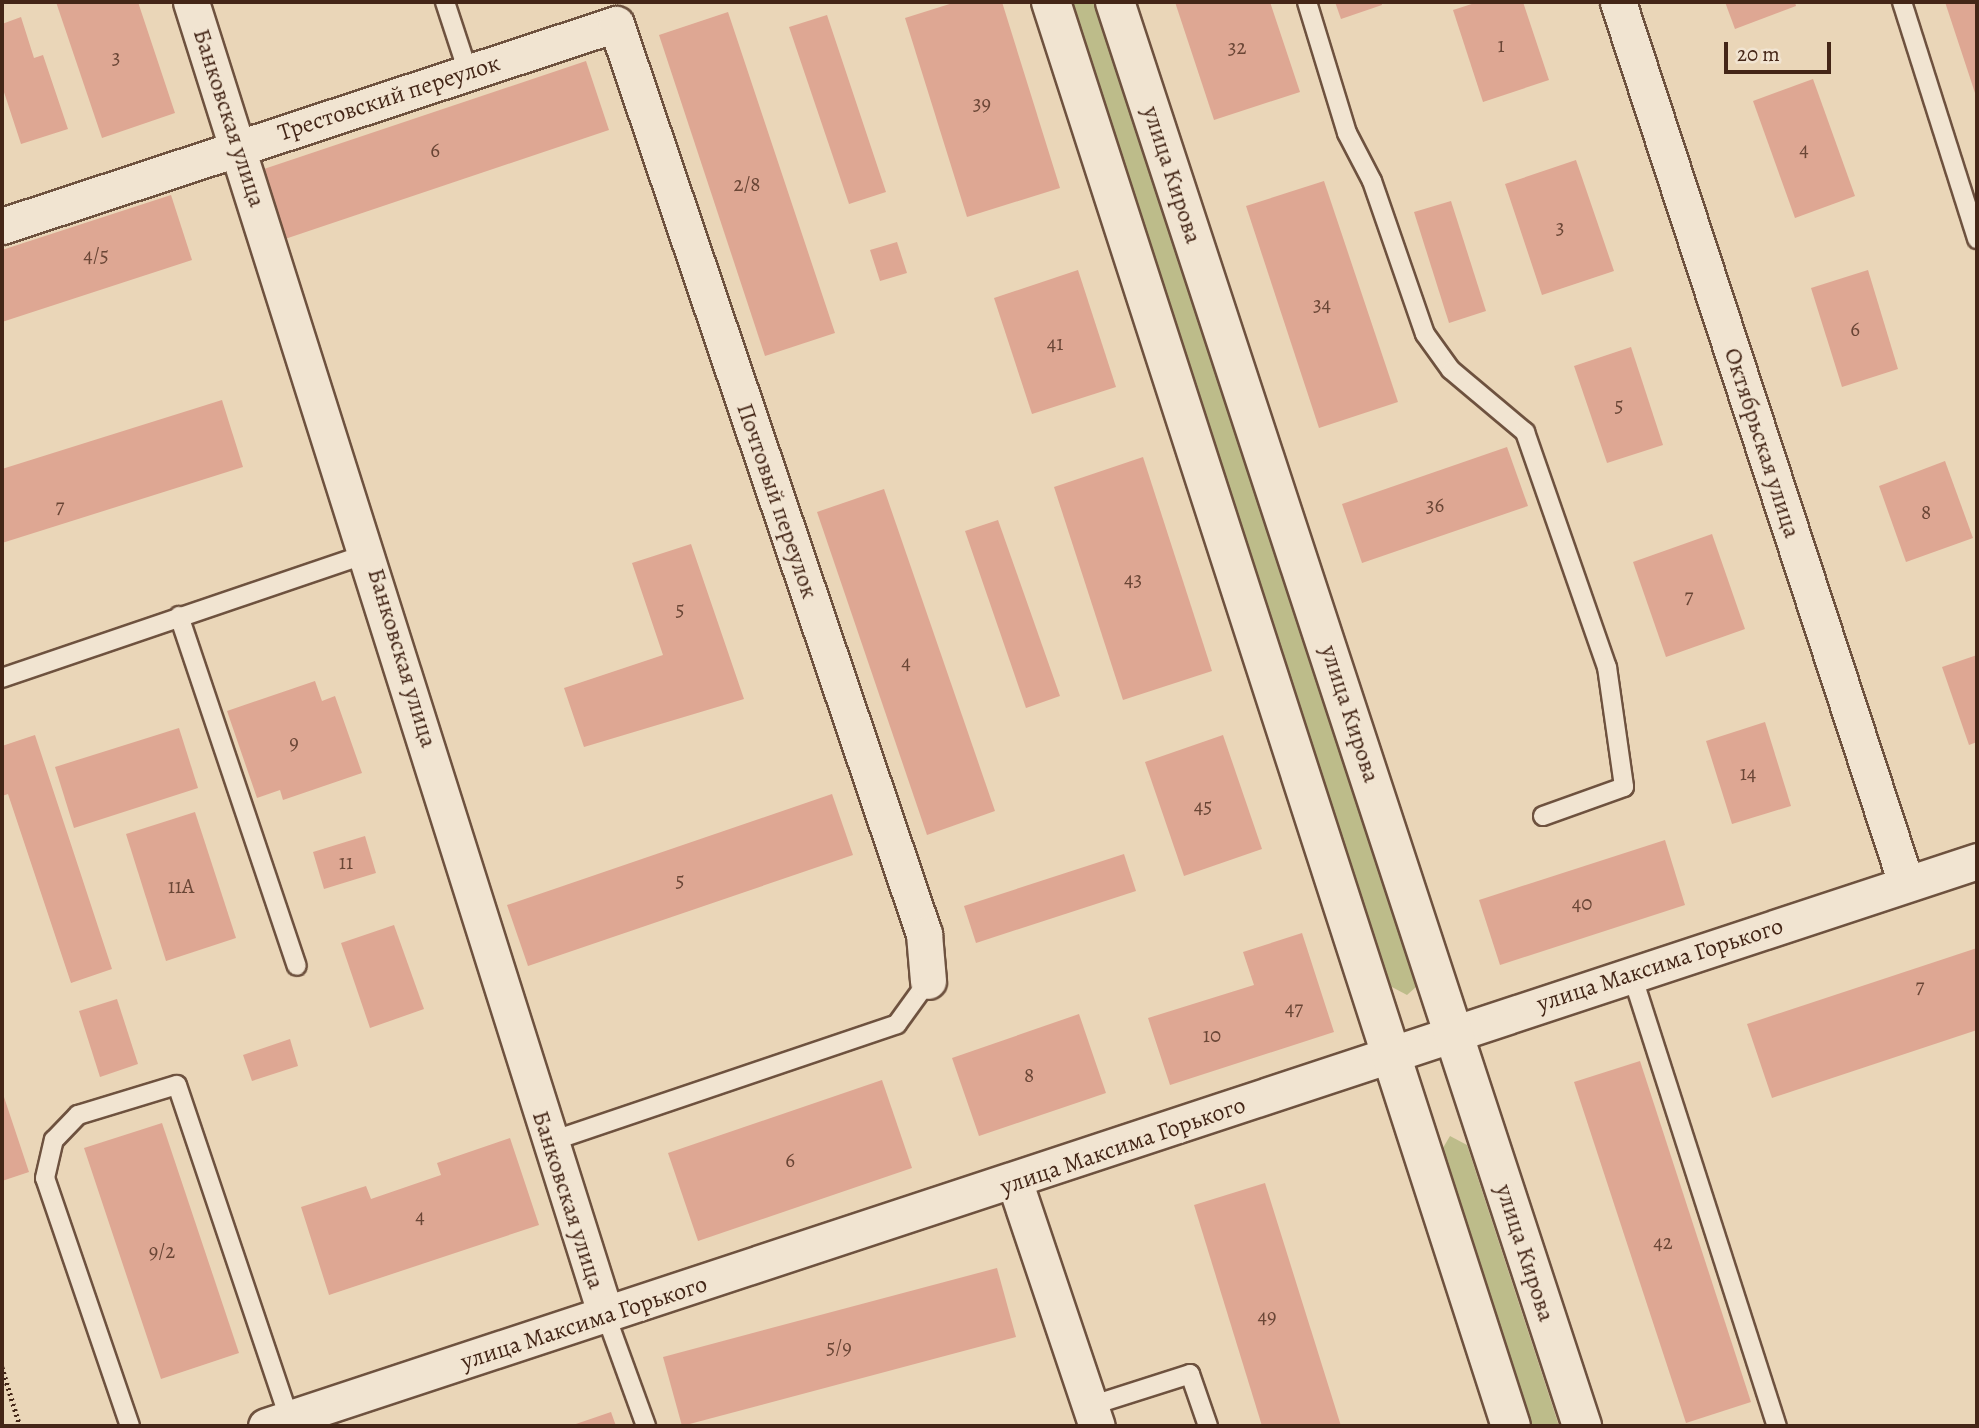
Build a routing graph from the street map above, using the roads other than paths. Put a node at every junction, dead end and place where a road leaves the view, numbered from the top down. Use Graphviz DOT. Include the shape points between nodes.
graph roads {
  1 [pos="191,2"];
  2 [pos="445,2"];
  3 [pos="1051,2"];
  4 [pos="1115,2"];
  5 [pos="1307,2"];
  6 [pos="1618,2"];
  7 [pos="1902,2"];
  8 [pos="613,13"];
  9 [pos="468,72"];
  10 [pos="239,148"];
  11 [pos="2,226"];
  12 [pos="1975,227"];
  13 [pos="370,553"];
  14 [pos="178,616"];
  15 [pos="2,678"];
  16 [pos="1543,816"];
  17 [pos="1977,860"];
  18 [pos="1906,883"];
  19 [pos="297,966"];
  20 [pos="1632,975"];
  21 [pos="928,981"];
  22 [pos="1455,1034"];
  23 [pos="1391,1056"];
  24 [pos="549,1142"];
  25 [pos="1015,1183"];
  26 [pos="606,1317"];
  27 [pos="1093,1416"];
  28 [pos="278,1422"];
  29 [pos="130,1426"];
  30 [pos="646,1426"];
  31 [pos="1208,1426"];
  32 [pos="1511,1426"];
  33 [pos="1582,1426"];
  34 [pos="1777,1426"];
  1 -- 10 [label="street, Банковская улица"];
  2 -- 9 [label="lane"];
  3 -- 23 [label="main road"];
  4 -- 22 [label="main road, улица Кирова"];
  5 -- 16 [label="lane" via="1347,133 1372,181 1425,334 1451,370 1525,432 1607,667 1625,788"];
  6 -- 18 [label="street, Октябрьская улица"];
  7 -- 12 [label="lane"];
  8 -- 9 [label="street, Трестовский переулок"];
  8 -- 21 [label="street, Почтовый переулок" via="923,934"];
  9 -- 10 [label="street, Трестовский переулок"];
  10 -- 11 [label="street, Трестовский переулок"];
  10 -- 13 [label="street, Банковская улица"];
  13 -- 14 [label="lane"];
  13 -- 24 [label="street, Банковская улица"];
  14 -- 15 [label="lane"];
  14 -- 19 [label="lane"];
  17 -- 18 [label="street, улица Максима Горького"];
  18 -- 20 [label="street, улица Максима Горького"];
  20 -- 22 [label="street, улица Максима Горького"];
  20 -- 34 [label="lane"];
  21 -- 24 [label="lane" via="897,1024"];
  22 -- 23 [label="street, улица Максима Горького"];
  22 -- 33 [label="main road, улица Кирова"];
  23 -- 25 [label="street, улица Максима Горького"];
  23 -- 32 [label="main road"];
  24 -- 26 [label="street, Банковская улица"];
  25 -- 26 [label="street, улица Максима Горького"];
  25 -- 27 [label="street"];
  26 -- 28 [label="street, улица Максима Горького"];
  26 -- 30 [label="lane"];
  27 -- 31 [label="lane" via="1190,1374"];
  28 -- 29 [label="lane" via="177,1085 78,1115 54,1140 46,1178"];
}
